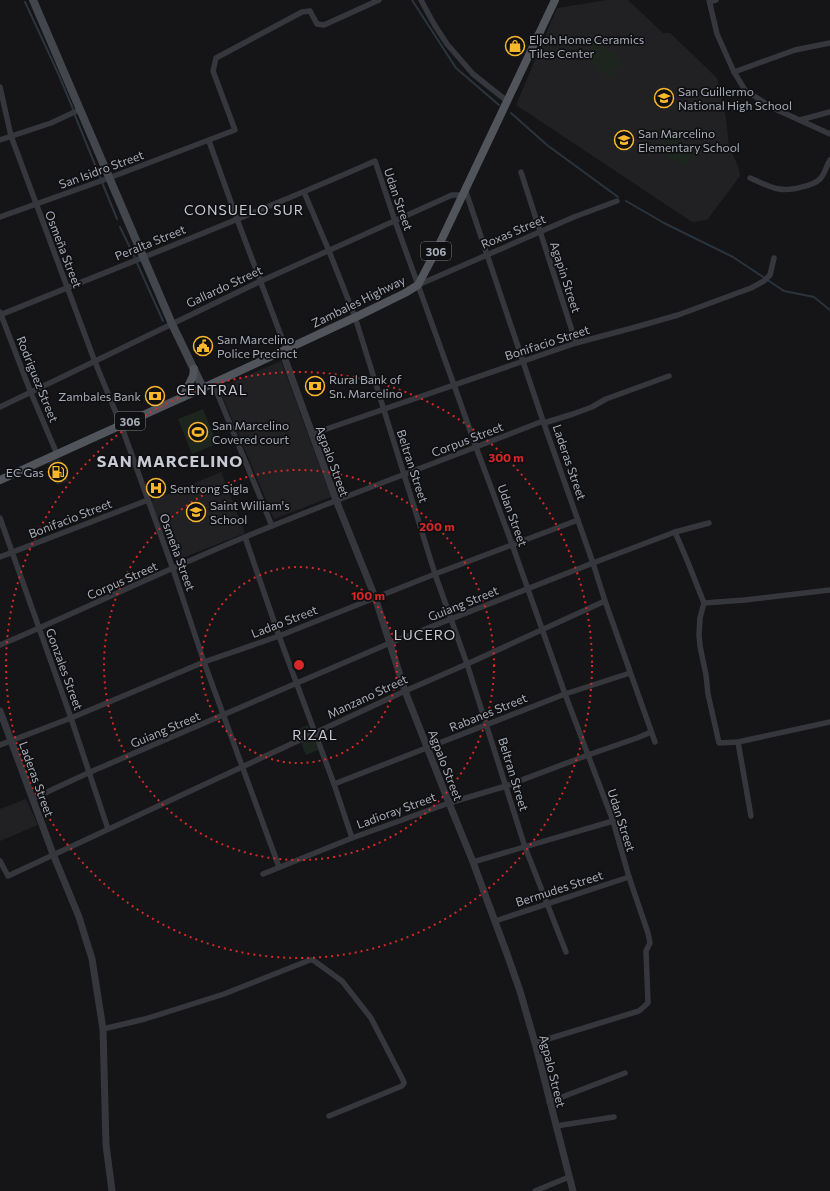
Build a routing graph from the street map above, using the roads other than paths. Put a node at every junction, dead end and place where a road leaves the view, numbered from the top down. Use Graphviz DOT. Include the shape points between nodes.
graph roads {
  1 [pos="33,0"];
  2 [pos="379,0"];
  3 [pos="421,0"];
  4 [pos="555,0"];
  5 [pos="716,0"];
  6 [pos="709,1"];
  7 [pos="830,43"];
  8 [pos="734,72"];
  9 [pos="0,88"];
  10 [pos="507,100"];
  11 [pos="81,109"];
  12 [pos="830,112"];
  13 [pos="800,120"];
  14 [pos="830,134"];
  15 [pos="11,136"];
  16 [pos="0,140"];
  17 [pos="209,141"];
  18 [pos="830,160"];
  19 [pos="375,161"];
  20 [pos="521,172"];
  21 [pos="109,178"];
  22 [pos="750,178"];
  23 [pos="304,192"];
  24 [pos="464,192"];
  25 [pos="617,201"];
  26 [pos="36,205"];
  27 [pos="0,217"];
  28 [pos="237,220"];
  29 [pos="395,221"];
  30 [pos="540,232"];
  31 [pos="329,251"];
  32 [pos="488,254"];
  33 [pos="143,257"];
  34 [pos="774,258"];
  35 [pos="261,281"];
  36 [pos="418,285"];
  37 [pos="67,287"];
  38 [pos="0,313"];
  39 [pos="355,317"];
  40 [pos="172,324"];
  41 [pos="576,343"];
  42 [pos="284,350"];
  43 [pos="523,361"];
  44 [pos="95,362"];
  45 [pos="194,368"];
  46 [pos="669,376"];
  47 [pos="214,383"];
  48 [pos="454,384"];
  49 [pos="203,388"];
  50 [pos="31,393"];
  51 [pos="183,397"];
  52 [pos="0,407"];
  53 [pos="383,409"];
  54 [pos="544,422"];
  55 [pos="121,425"];
  56 [pos="312,434"];
  57 [pos="476,447"];
  58 [pos="56,454"];
  59 [pos="404,475"];
  60 [pos="0,480"];
  61 [pos="148,500"];
  62 [pos="336,500"];
  63 [pos="0,518"];
  64 [pos="578,520"];
  65 [pos="710,523"];
  66 [pos="272,526"];
  67 [pos="675,532"];
  68 [pos="245,537"];
  69 [pos="512,544"];
  70 [pos="12,552"];
  71 [pos="0,557"];
  72 [pos="593,563"];
  73 [pos="173,569"];
  74 [pos="435,574"];
  75 [pos="528,589"];
  76 [pos="830,590"];
  77 [pos="375,597"];
  78 [pos="605,601"];
  79 [pos="704,603"];
  80 [pos="451,619"];
  81 [pos="39,629"];
  82 [pos="542,630"];
  83 [pos="279,636"];
  84 [pos="390,643"];
  85 [pos="0,645"];
  86 [pos="204,662"];
  87 [pos="467,664"];
  88 [pos="630,673"];
  89 [pos="296,683"];
  90 [pos="405,691"];
  91 [pos="565,694"];
  92 [pos="0,711"];
  93 [pos="224,715"];
  94 [pos="70,718"];
  95 [pos="830,722"];
  96 [pos="486,724"];
  97 [pos="651,732"];
  98 [pos="315,733"];
  99 [pos="11,741"];
  100 [pos="655,742"];
  101 [pos="738,742"];
  102 [pos="0,745"];
  103 [pos="428,748"];
  104 [pos="588,755"];
  105 [pos="242,766"];
  106 [pos="88,773"];
  107 [pos="334,784"];
  108 [pos="506,786"];
  109 [pos="32,798"];
  110 [pos="449,803"];
  111 [pos="751,816"];
  112 [pos="613,821"];
  113 [pos="108,829"];
  114 [pos="352,838"];
  115 [pos="525,847"];
  116 [pos="52,854"];
  117 [pos="0,861"];
  118 [pos="473,862"];
  119 [pos="279,867"];
  120 [pos="263,874"];
  121 [pos="629,877"];
  122 [pos="546,903"];
  123 [pos="495,921"];
  124 [pos="566,952"];
  125 [pos="103,1029"];
  126 [pos="535,1043"];
  127 [pos="625,1073"];
  128 [pos="550,1102"];
  129 [pos="329,1116"];
  130 [pos="614,1118"];
  131 [pos="556,1126"];
  132 [pos="569,1177"];
  133 [pos="112,1191"];
  134 [pos="535,1191"];
  135 [pos="573,1191"];
  1 -- 11 [label="main road"];
  2 -- 17 [label="street, San Isidro Street" via="324,25 316,24 310,11 302,12 216,58 213,71 235,130"];
  3 -- 10 [label="street" via="447,44 473,74"];
  4 -- 10 [label="main road, Zambales Highway / 306"];
  5 -- 6 [label="street"];
  6 -- 8 [label="street" via="717,34"];
  7 -- 8 [label="street" via="795,50"];
  8 -- 13 [label="street" via="745,90 773,108"];
  9 -- 15 [label="street, Osmeña Street"];
  10 -- 24 [label="main road, Zambales Highway / 306"];
  11 -- 15 [label="street"];
  11 -- 21 [label="main road"];
  12 -- 13 [label="street"];
  13 -- 14 [label="street"];
  15 -- 16 [label="street"];
  15 -- 26 [label="street, Osmeña Street"];
  17 -- 21 [label="street, San Isidro Street"];
  17 -- 28 [label="street, Agpalo Street"];
  18 -- 22 [label="street" via="820,180 794,189 778,189"];
  19 -- 23 [label="street, Peralta Street"];
  19 -- 29 [label="street, Udan Street"];
  20 -- 30 [label="street, Agapin Street"];
  21 -- 26 [label="street, San Isidro Street"];
  21 -- 33 [label="main road"];
  23 -- 28 [label="street, Peralta Street"];
  23 -- 31 [label="street, Beltran Street"];
  24 -- 29 [label="street, Gallardo Street"];
  24 -- 32 [label="street, Laderas Street"];
  24 -- 36 [label="main road, Zambales Highway / 306"];
  25 -- 30 [label="street, Roxas Street"];
  26 -- 27 [label="street, San Isidro Street"];
  26 -- 37 [label="street, Osmeña Street"];
  28 -- 33 [label="street, Peralta Street"];
  28 -- 35 [label="street, Agpalo Street"];
  29 -- 31 [label="street, Gallardo Street"];
  29 -- 36 [label="street, Udan Street"];
  30 -- 32 [label="street, Roxas Street"];
  30 -- 41 [label="street, Agapin Street"];
  31 -- 35 [label="street, Gallardo Street"];
  31 -- 39 [label="street, Beltran Street"];
  32 -- 36 [label="street, Roxas Street"];
  32 -- 43 [label="street, Laderas Street"];
  33 -- 37 [label="street, Peralta Street"];
  33 -- 40 [label="main road"];
  34 -- 41 [label="street, Bonifacio Street" via="770,275 751,288 678,314"];
  35 -- 40 [label="street, Gallardo Street"];
  35 -- 42 [label="street, Agpalo Street"];
  36 -- 39 [label="main road, Zambales Highway / 306"];
  36 -- 48 [label="street, Udan Street"];
  37 -- 38 [label="street, Peralta Street"];
  37 -- 44 [label="street, Osmeña Street"];
  38 -- 50 [label="street, Rodriguez Street"];
  39 -- 42 [label="main road, Zambales Highway / 306"];
  39 -- 53 [label="street, Beltran Street"];
  40 -- 44 [label="street, Gallardo Street"];
  40 -- 45 [label="main road"];
  41 -- 43 [label="street, Bonifacio Street"];
  42 -- 47 [label="main road, Zambales Highway / 306"];
  42 -- 56 [label="street, Agpalo Street"];
  43 -- 48 [label="street, Bonifacio Street"];
  43 -- 54 [label="street, Laderas Street"];
  44 -- 50 [label="street, Gallardo Street"];
  44 -- 55 [label="street, Osmeña Street"];
  45 -- 49 [label="main road"];
  45 -- 51 [label="main road"];
  46 -- 54 [label="street, Corpus Street" via="606,399 579,412"];
  47 -- 49 [label="main road, Zambales Highway / 306"];
  47 -- 66 [label="street"];
  48 -- 53 [label="street, Bonifacio Street"];
  48 -- 57 [label="street, Udan Street"];
  49 -- 51 [label="main road, Zambales Highway / 306"];
  50 -- 52 [label="street, Gallardo Street"];
  50 -- 58 [label="street, Rodriguez Street"];
  51 -- 55 [label="main road, Zambales Highway / 306"];
  53 -- 56 [label="street, Bonifacio Street"];
  53 -- 59 [label="street, Beltran Street"];
  54 -- 57 [label="street, Corpus Street"];
  54 -- 64 [label="street, Laderas Street"];
  55 -- 58 [label="main road, Zambales Highway / 306"];
  55 -- 61 [label="street, Osmeña Street"];
  56 -- 62 [label="street, Agpalo Street"];
  57 -- 59 [label="street, Corpus Street"];
  57 -- 69 [label="street, Udan Street"];
  58 -- 60 [label="main road, Zambales Highway / 306"];
  59 -- 62 [label="street, Corpus Street"];
  59 -- 74 [label="street, Beltran Street"];
  61 -- 70 [label="street, Bonifacio Street"];
  61 -- 73 [label="street, Osmeña Street"];
  62 -- 66 [label="street, Corpus Street"];
  62 -- 77 [label="street, Agpalo Street"];
  63 -- 70 [label="street, Gonzales Street"];
  64 -- 69 [label="street, Ladao Street"];
  64 -- 72 [label="street, Laderas Street"];
  65 -- 67 [label="street, Guiang Street"];
  66 -- 68 [label="street, Corpus Street"];
  67 -- 72 [label="street, Guiang Street"];
  67 -- 79 [label="street"];
  68 -- 73 [label="street, Corpus Street"];
  68 -- 83 [label="street"];
  69 -- 74 [label="street, Ladao Street"];
  69 -- 75 [label="street, Udan Street"];
  70 -- 71 [label="street, Bonifacio Street"];
  70 -- 81 [label="street, Gonzales Street"];
  72 -- 75 [label="street, Guiang Street"];
  72 -- 78 [label="street, Laderas Street"];
  73 -- 81 [label="street, Corpus Street"];
  73 -- 86 [label="street, Osmeña Street"];
  74 -- 77 [label="street, Ladao Street"];
  74 -- 80 [label="street, Beltran Street"];
  75 -- 80 [label="street, Guiang Street"];
  75 -- 82 [label="street, Udan Street"];
  76 -- 79 [label="street"];
  77 -- 83 [label="street, Ladao Street"];
  77 -- 84 [label="street, Agpalo Street"];
  78 -- 82 [label="street, Manzano Street"];
  78 -- 88 [label="street, Laderas Street"];
  79 -- 101 [label="street" via="699,635 715,729 719,743"];
  80 -- 84 [label="street, Guiang Street"];
  80 -- 87 [label="street, Beltran Street"];
  81 -- 85 [label="street, Corpus Street"];
  81 -- 94 [label="street, Gonzales Street"];
  82 -- 87 [label="street, Manzano Street"];
  82 -- 91 [label="street, Udan Street"];
  83 -- 86 [label="street, Ladao Street"];
  83 -- 89 [label="street"];
  84 -- 89 [label="street, Guiang Street"];
  84 -- 90 [label="street, Agpalo Street"];
  86 -- 93 [label="street, Osmeña Street"];
  86 -- 94 [label="street, Ladao Street"];
  87 -- 90 [label="street, Manzano Street"];
  87 -- 96 [label="street, Beltran Street"];
  88 -- 91 [label="street, Rabanes Street"];
  88 -- 97 [label="street, Laderas Street"];
  89 -- 93 [label="street, Guiang Street"];
  89 -- 98 [label="street"];
  90 -- 98 [label="street, Manzano Street"];
  90 -- 103 [label="street, Agpalo Street"];
  91 -- 96 [label="street, Rabanes Street"];
  91 -- 104 [label="street, Udan Street"];
  92 -- 99 [label="street, Laderas Street"];
  93 -- 105 [label="street, Osmeña Street"];
  93 -- 106 [label="street, Guiang Street"];
  94 -- 99 [label="street, Ladao Street"];
  94 -- 106 [label="street, Gonzales Street"];
  95 -- 101 [label="street"];
  96 -- 103 [label="street, Rabanes Street"];
  96 -- 108 [label="street, Beltran Street"];
  97 -- 100 [label="street, Laderas Street"];
  97 -- 104 [label="street, Ladioray Street"];
  98 -- 105 [label="street, Manzano Street"];
  98 -- 107 [label="street"];
  99 -- 102 [label="street, Ladao Street"];
  99 -- 109 [label="street, Laderas Street"];
  101 -- 111 [label="street"];
  103 -- 107 [label="street, Rabanes Street"];
  103 -- 110 [label="street, Agpalo Street"];
  104 -- 108 [label="street, Ladioray Street"];
  104 -- 112 [label="street, Udan Street"];
  105 -- 113 [label="street, Manzano Street"];
  105 -- 119 [label="street, Osmeña Street"];
  106 -- 109 [label="street, Guiang Street"];
  106 -- 113 [label="street, Gonzales Street"];
  107 -- 114 [label="street"];
  108 -- 110 [label="street, Ladioray Street"];
  108 -- 115 [label="street, Beltran Street"];
  109 -- 116 [label="street, Laderas Street"];
  110 -- 114 [label="street, Ladioray Street"];
  110 -- 118 [label="street, Agpalo Street"];
  112 -- 115 [label="street"];
  112 -- 121 [label="street, Udan Street"];
  113 -- 116 [label="street, Manzano Street"];
  114 -- 119 [label="street, Ladioray Street"];
  115 -- 118 [label="street"];
  115 -- 122 [label="street, Beltran Street"];
  116 -- 117 [label="street, Manzano Street" via="8,876"];
  116 -- 125 [label="street, Laderas Street" via="79,917 92,959"];
  118 -- 123 [label="street, Agpalo Street"];
  119 -- 120 [label="street, Ladioray Street"];
  121 -- 122 [label="street, Bermudes Street"];
  121 -- 126 [label="street, Udan Street" via="650,943 646,951 648,1003 639,1011"];
  122 -- 123 [label="street, Bermudes Street"];
  122 -- 124 [label="street, Beltran Street"];
  123 -- 126 [label="street, Agpalo Street"];
  125 -- 129 [label="street" via="145,1019 224,994 314,960 342,981 371,1018 404,1080 402,1086"];
  125 -- 133 [label="street, Laderas Street" via="106,1145"];
  126 -- 128 [label="street, Agpalo Street"];
  127 -- 128 [label="street"];
  128 -- 131 [label="street, Agpalo Street"];
  130 -- 131 [label="street"];
  131 -- 132 [label="street, Agpalo Street"];
  132 -- 134 [label="street"];
  132 -- 135 [label="street, Agpalo Street"];
}
